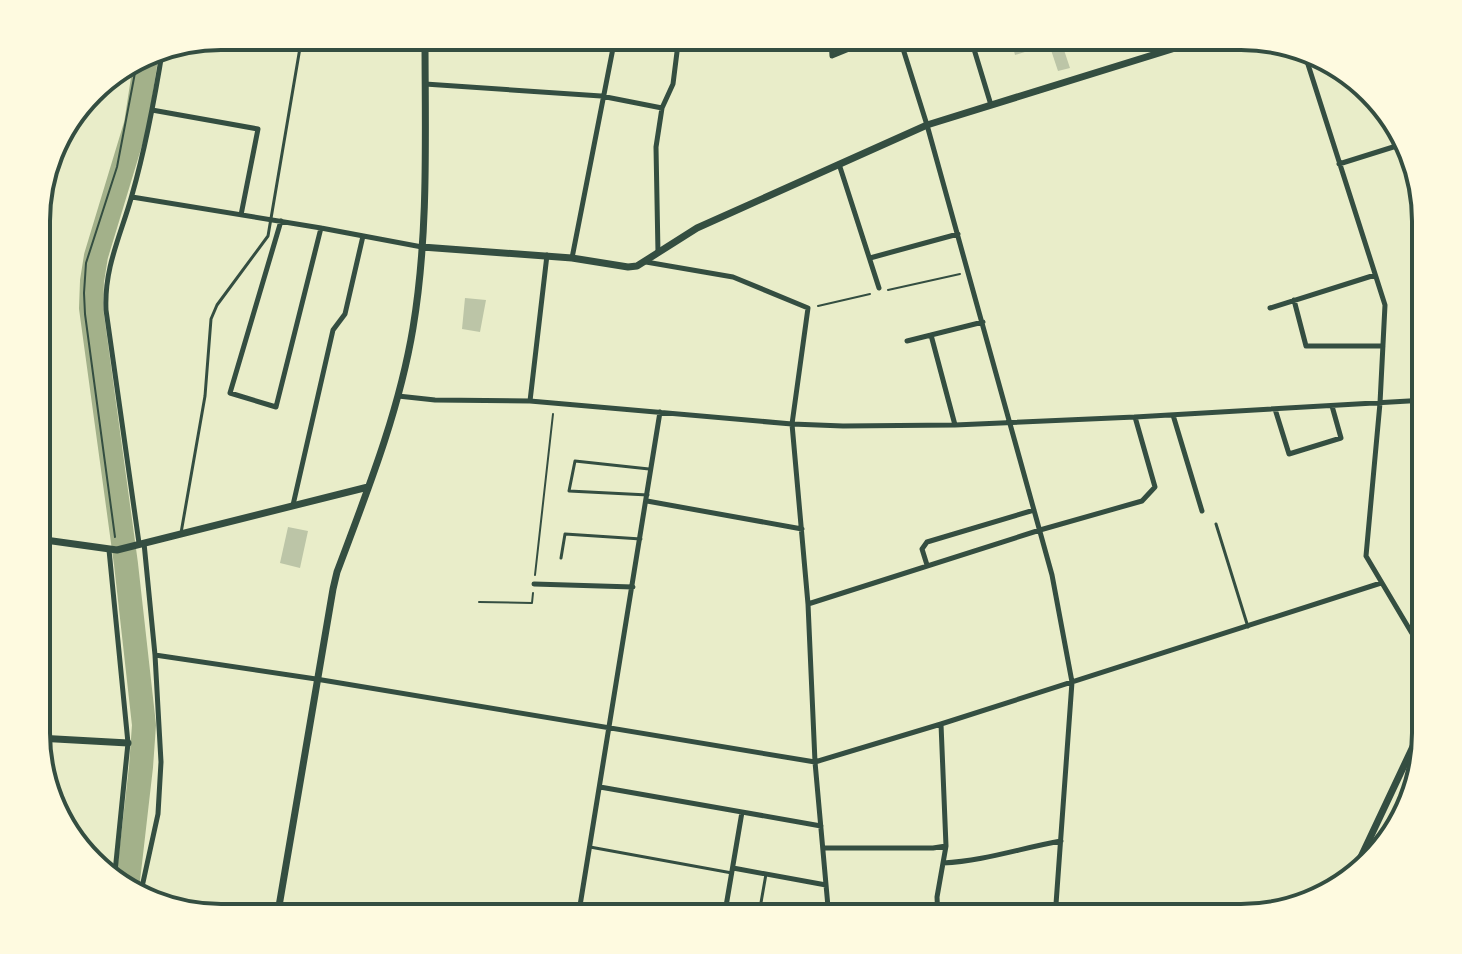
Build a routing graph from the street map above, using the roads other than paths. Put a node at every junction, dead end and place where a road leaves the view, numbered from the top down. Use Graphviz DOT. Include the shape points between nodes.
graph roads {
  1 [pos="300,50"];
  2 [pos="425,50"];
  3 [pos="612,50"];
  4 [pos="677,50"];
  5 [pos="831,50"];
  6 [pos="847,50"];
  7 [pos="903,50"];
  8 [pos="974,50"];
  9 [pos="1169,50"];
  10 [pos="160,61"];
  11 [pos="1308,64"];
  12 [pos="425,84"];
  13 [pos="604,96"];
  14 [pos="991,105"];
  15 [pos="662,108"];
  16 [pos="152,110"];
  17 [pos="927,125"];
  18 [pos="1395,147"];
  19 [pos="839,164"];
  20 [pos="1339,164"];
  21 [pos="132,197"];
  22 [pos="241,215"];
  23 [pos="270,219"];
  24 [pos="281,221"];
  25 [pos="321,228"];
  26 [pos="958,234"];
  27 [pos="363,236"];
  28 [pos="422,247"];
  29 [pos="658,253"];
  30 [pos="547,255"];
  31 [pos="572,258"];
  32 [pos="870,258"];
  33 [pos="646,262"];
  34 [pos="1375,275"];
  35 [pos="879,288"];
  36 [pos="1294,300"];
  37 [pos="1270,308"];
  38 [pos="983,322"];
  39 [pos="931,335"];
  40 [pos="907,341"];
  41 [pos="1383,346"];
  42 [pos="398,396"];
  43 [pos="530,401"];
  44 [pos="1412,401"];
  45 [pos="1380,403"];
  46 [pos="1332,406"];
  47 [pos="1275,409"];
  48 [pos="660,412"];
  49 [pos="1173,415"];
  50 [pos="1135,417"];
  51 [pos="1009,423"];
  52 [pos="792,424"];
  53 [pos="955,425"];
  54 [pos="651,470"];
  55 [pos="368,487"];
  56 [pos="647,498"];
  57 [pos="293,505"];
  58 [pos="1034,510"];
  59 [pos="1202,511"];
  60 [pos="1216,524"];
  61 [pos="802,529"];
  62 [pos="1040,530"];
  63 [pos="180,534"];
  64 [pos="641,539"];
  65 [pos="50,541"];
  66 [pos="142,543"];
  67 [pos="113,550"];
  68 [pos="561,558"];
  69 [pos="927,565"];
  70 [pos="1381,583"];
  71 [pos="534,584"];
  72 [pos="633,587"];
  73 [pos="808,604"];
  74 [pos="1248,627"];
  75 [pos="1412,634"];
  76 [pos="155,655"];
  77 [pos="316,679"];
  78 [pos="1072,682"];
  79 [pos="941,724"];
  80 [pos="610,729"];
  81 [pos="50,739"];
  82 [pos="128,743"];
  83 [pos="1411,751"];
  84 [pos="815,762"];
  85 [pos="600,787"];
  86 [pos="742,812"];
  87 [pos="821,826"];
  88 [pos="1061,841"];
  89 [pos="946,846"];
  90 [pos="590,847"];
  91 [pos="823,848"];
  92 [pos="1363,853"];
  93 [pos="943,863"];
  94 [pos="115,867"];
  95 [pos="732,870"];
  96 [pos="766,874"];
  97 [pos="143,885"];
  98 [pos="826,885"];
  99 [pos="279,904"];
  100 [pos="580,904"];
  101 [pos="726,904"];
  102 [pos="761,904"];
  103 [pos="828,904"];
  104 [pos="937,904"];
  105 [pos="1056,904"];
  1 -- 23 [label="lane"];
  2 -- 12 [label="street"];
  3 -- 13 [label="street"];
  4 -- 15 [label="street" via="673,84"];
  5 -- 6 [label="street" via="832,56"];
  7 -- 17 [label="street"];
  8 -- 14 [label="street"];
  9 -- 14 [label="street"];
  10 -- 16 [label="street"];
  11 -- 20 [label="street"];
  12 -- 13 [label="street"];
  12 -- 28 [label="street"];
  13 -- 15 [label="street"];
  13 -- 31 [label="street"];
  14 -- 17 [label="street"];
  15 -- 29 [label="street" via="656,147"];
  16 -- 21 [label="street"];
  16 -- 22 [label="street" via="258,129"];
  17 -- 19 [label="street"];
  17 -- 26 [label="street"];
  18 -- 20 [label="street"];
  19 -- 29 [label="street" via="697,228"];
  19 -- 32 [label="street"];
  20 -- 34 [label="street"];
  21 -- 22 [label="street"];
  21 -- 66 [label="street" via="105,290"];
  22 -- 23 [label="street"];
  23 -- 24 [label="street"];
  23 -- 63 [label="lane" via="268,236 211,319 205,396"];
  24 -- 25 [label="street"];
  24 -- 25 [label="street" via="230,393 276,407"];
  25 -- 27 [label="street"];
  26 -- 32 [label="street"];
  26 -- 38 [label="street"];
  27 -- 28 [label="street"];
  27 -- 57 [label="street" via="345,314 333,330"];
  28 -- 30 [label="street"];
  28 -- 42 [label="street"];
  29 -- 33 [label="street"];
  30 -- 31 [label="street"];
  30 -- 43 [label="street"];
  31 -- 33 [label="street" via="628,267"];
  32 -- 35 [label="street"];
  33 -- 52 [label="street" via="733,277 808,308"];
  34 -- 36 [label="street"];
  34 -- 41 [label="street" via="1385,305"];
  36 -- 37 [label="street"];
  36 -- 41 [label="street" via="1306,346"];
  38 -- 39 [label="street"];
  38 -- 51 [label="street"];
  39 -- 40 [label="street"];
  39 -- 53 [label="street"];
  41 -- 45 [label="street"];
  42 -- 43 [label="street"];
  42 -- 55 [label="street"];
  43 -- 48 [label="street"];
  44 -- 45 [label="street"];
  45 -- 46 [label="street"];
  45 -- 70 [label="street" via="1366,556"];
  46 -- 47 [label="street"];
  46 -- 47 [label="street" via="1341,438 1289,454"];
  47 -- 49 [label="street"];
  48 -- 52 [label="street"];
  48 -- 54 [label="street"];
  49 -- 50 [label="street"];
  49 -- 59 [label="street"];
  50 -- 51 [label="street"];
  50 -- 62 [label="street" via="1155,487 1142,501"];
  51 -- 53 [label="street"];
  51 -- 58 [label="street"];
  52 -- 53 [label="street"];
  52 -- 61 [label="street"];
  54 -- 56 [label="street"];
  54 -- 56 [label="lane" via="575,461 569,491"];
  55 -- 57 [label="street"];
  55 -- 77 [label="street" via="337,572"];
  56 -- 61 [label="street"];
  56 -- 64 [label="street"];
  57 -- 63 [label="street"];
  58 -- 62 [label="street"];
  58 -- 69 [label="street" via="927,542 922,549"];
  60 -- 74 [label="lane"];
  61 -- 73 [label="street"];
  62 -- 69 [label="street"];
  62 -- 78 [label="street"];
  63 -- 66 [label="street"];
  64 -- 68 [label="lane" via="565,534"];
  64 -- 72 [label="street"];
  65 -- 67 [label="street"];
  66 -- 67 [label="street"];
  66 -- 76 [label="street"];
  67 -- 82 [label="street"];
  69 -- 73 [label="street"];
  70 -- 74 [label="street"];
  70 -- 75 [label="street"];
  71 -- 72 [label="street"];
  72 -- 80 [label="street"];
  73 -- 84 [label="street"];
  74 -- 78 [label="street"];
  76 -- 77 [label="street"];
  76 -- 97 [label="street" via="158,814"];
  77 -- 80 [label="street"];
  77 -- 99 [label="street"];
  78 -- 79 [label="street"];
  78 -- 88 [label="street"];
  79 -- 84 [label="street"];
  79 -- 89 [label="street"];
  80 -- 84 [label="street"];
  80 -- 85 [label="street"];
  81 -- 82 [label="street"];
  82 -- 94 [label="street"];
  83 -- 92 [label="street"];
  84 -- 87 [label="street"];
  85 -- 86 [label="street"];
  85 -- 90 [label="street"];
  86 -- 87 [label="street"];
  86 -- 95 [label="street"];
  87 -- 91 [label="street"];
  88 -- 93 [label="street"];
  88 -- 105 [label="street"];
  89 -- 91 [label="street"];
  89 -- 93 [label="street"];
  90 -- 95 [label="lane"];
  90 -- 100 [label="street"];
  91 -- 98 [label="street"];
  93 -- 104 [label="street"];
  95 -- 96 [label="street"];
  95 -- 101 [label="street"];
  96 -- 98 [label="street"];
  96 -- 102 [label="lane"];
  98 -- 103 [label="street"];
}
